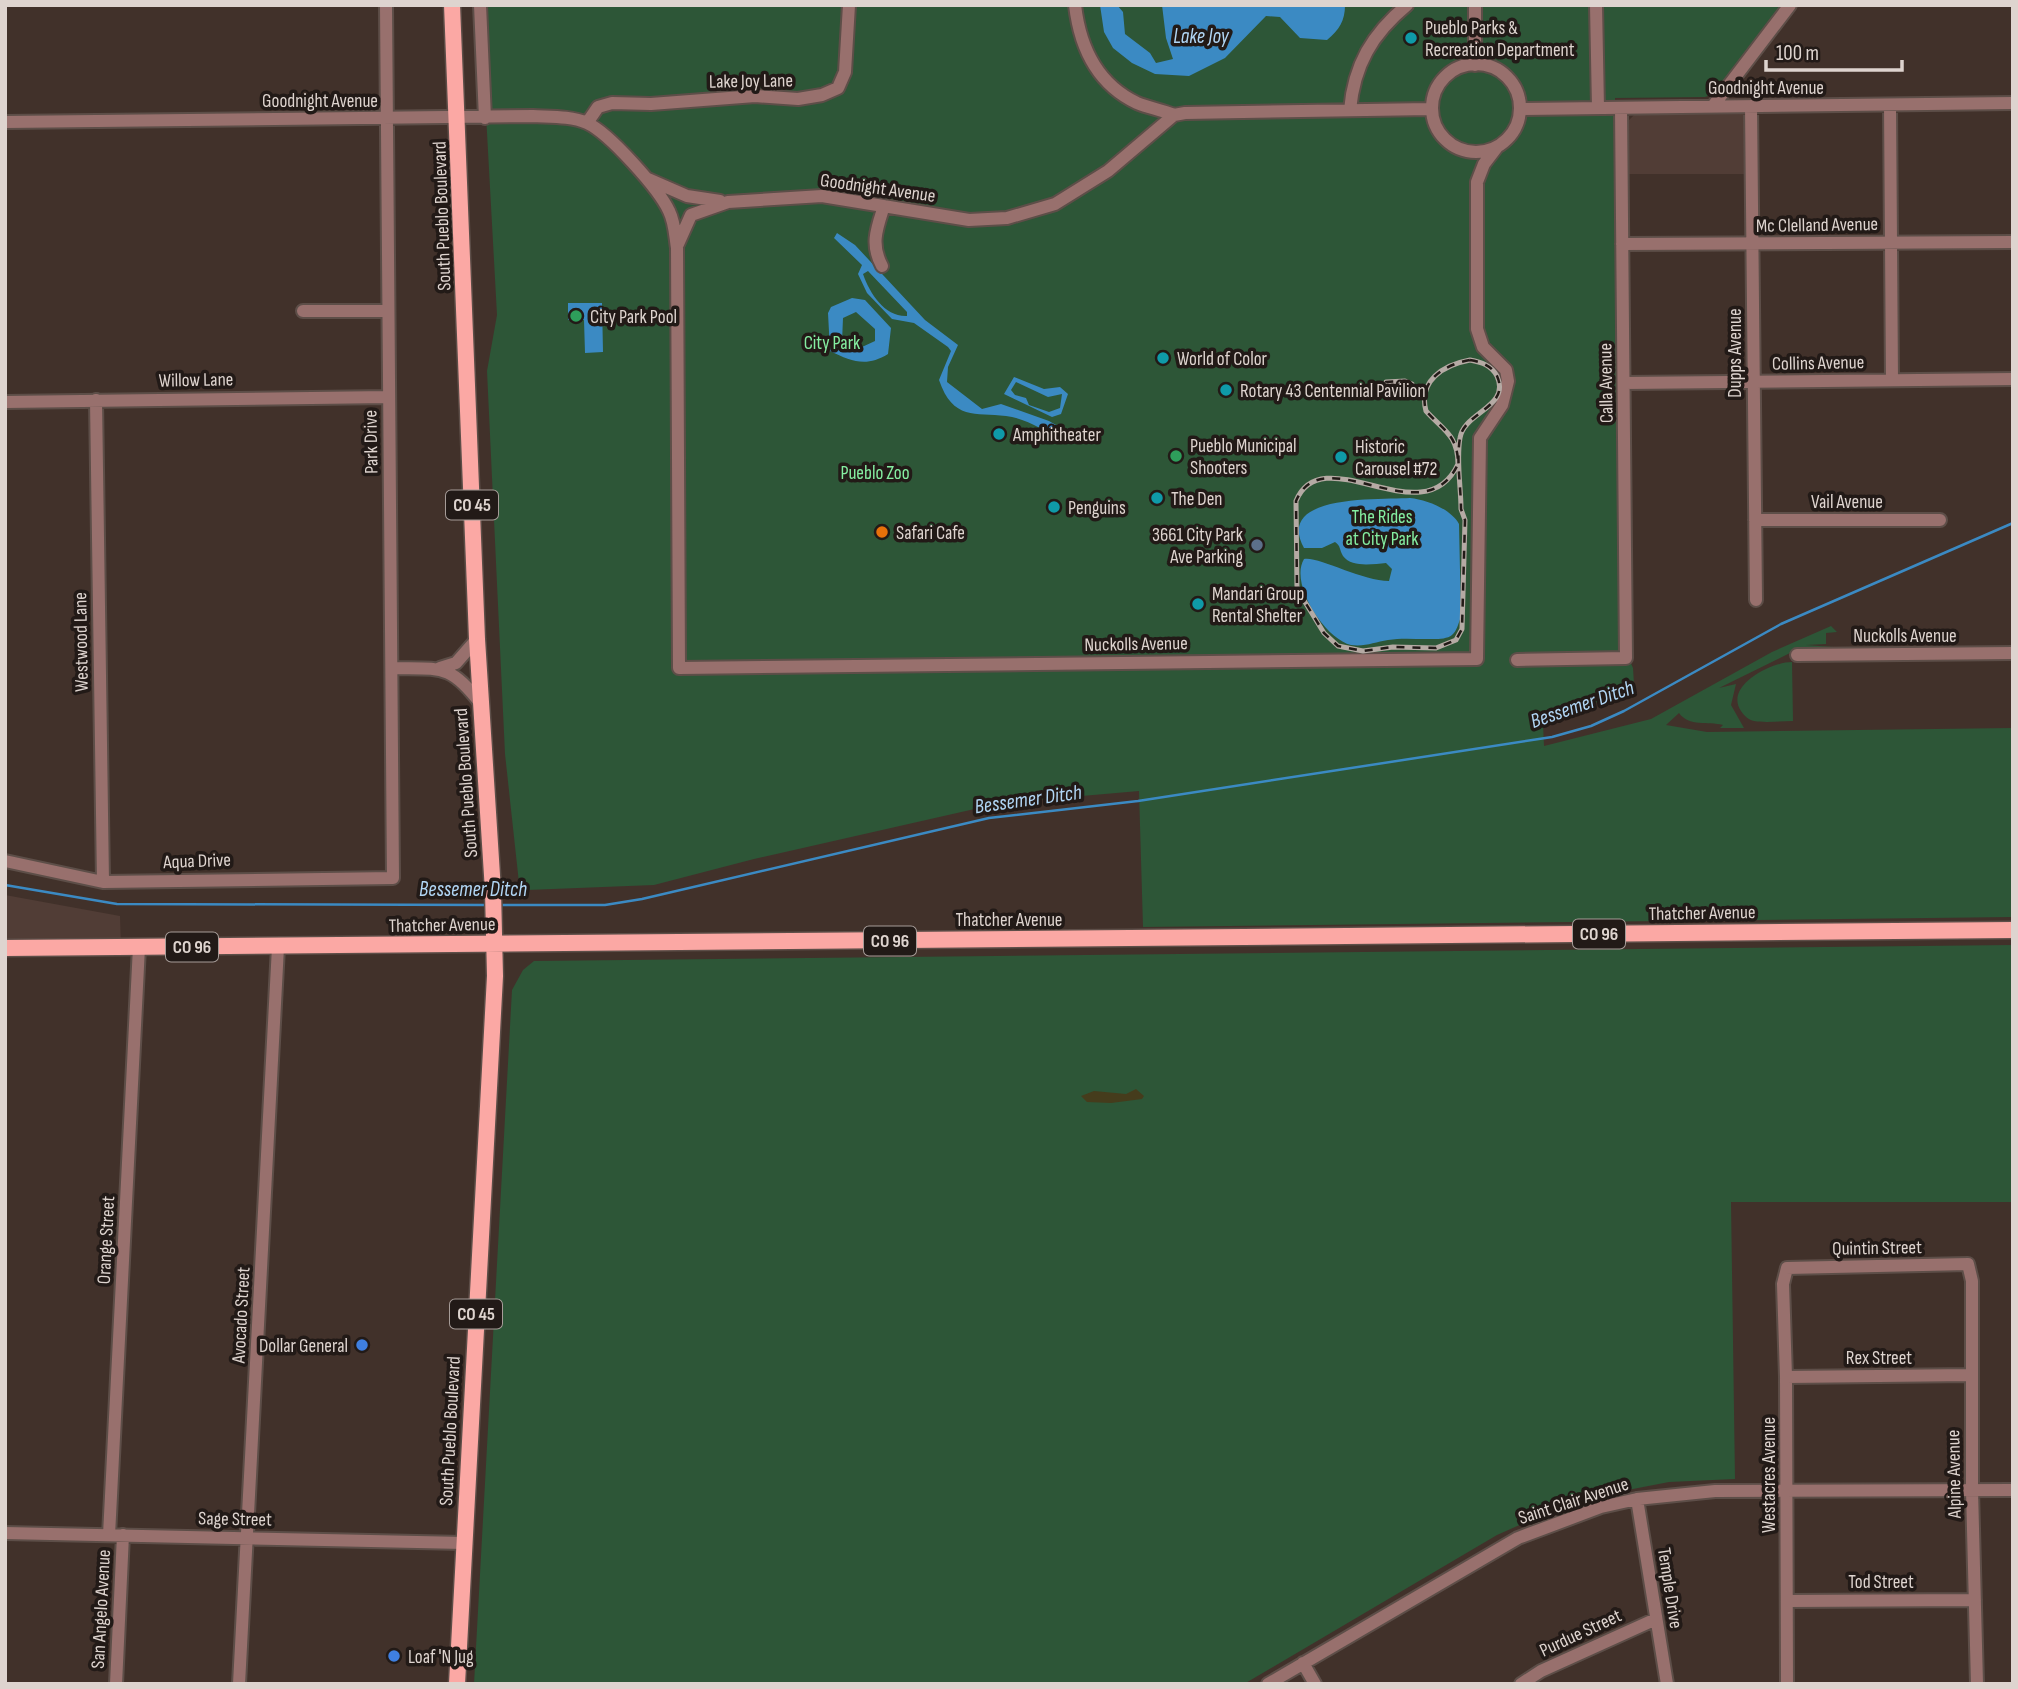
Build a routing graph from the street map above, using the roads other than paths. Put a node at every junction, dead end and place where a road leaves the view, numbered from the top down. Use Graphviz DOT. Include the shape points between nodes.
graph roads {
  1 [pos="386,5"];
  2 [pos="452,5"];
  3 [pos="480,5"];
  4 [pos="849,5"];
  5 [pos="1075,5"];
  6 [pos="1407,5"];
  7 [pos="1475,5"];
  8 [pos="1596,5"];
  9 [pos="1790,5"];
  10 [pos="1475,65"];
  11 [pos="2013,103"];
  12 [pos="1889,105"];
  13 [pos="1713,106"];
  14 [pos="1751,106"];
  15 [pos="1598,108"];
  16 [pos="1621,108"];
  17 [pos="1430,109"];
  18 [pos="1520,109"];
  19 [pos="1350,110"];
  20 [pos="1174,115"];
  21 [pos="485,118"];
  22 [pos="387,119"];
  23 [pos="458,119"];
  24 [pos="5,122"];
  25 [pos="587,123"];
  26 [pos="1497,147"];
  27 [pos="647,178"];
  28 [pos="728,202"];
  29 [pos="884,206"];
  30 [pos="1891,242"];
  31 [pos="2013,242"];
  32 [pos="1622,244"];
  33 [pos="1752,244"];
  34 [pos="677,248"];
  35 [pos="882,266"];
  36 [pos="303,311"];
  37 [pos="388,311"];
  38 [pos="2013,379"];
  39 [pos="1892,380"];
  40 [pos="1752,382"];
  41 [pos="1625,383"];
  42 [pos="388,397"];
  43 [pos="96,400"];
  44 [pos="5,402"];
  45 [pos="1755,520"];
  46 [pos="1940,520"];
  47 [pos="1756,600"];
  48 [pos="477,639"];
  49 [pos="2013,653"];
  50 [pos="1797,655"];
  51 [pos="1517,660"];
  52 [pos="392,668"];
  53 [pos="438,668"];
  54 [pos="481,704"];
  55 [pos="5,861"];
  56 [pos="393,878"];
  57 [pos="103,882"];
  58 [pos="2013,930"];
  59 [pos="494,945"];
  60 [pos="139,947"];
  61 [pos="278,947"];
  62 [pos="5,948"];
  63 [pos="1968,1264"];
  64 [pos="1787,1268"];
  65 [pos="1971,1375"];
  66 [pos="1787,1377"];
  67 [pos="1972,1490"];
  68 [pos="2013,1490"];
  69 [pos="1787,1492"];
  70 [pos="1637,1499"];
  71 [pos="5,1533"];
  72 [pos="109,1535"];
  73 [pos="123,1535"];
  74 [pos="248,1537"];
  75 [pos="464,1543"];
  76 [pos="1975,1600"];
  77 [pos="1787,1601"];
  78 [pos="1657,1619"];
  79 [pos="1303,1663"];
  80 [pos="116,1684"];
  81 [pos="239,1684"];
  82 [pos="457,1684"];
  83 [pos="1268,1684"];
  84 [pos="1315,1684"];
  85 [pos="1521,1684"];
  86 [pos="1667,1684"];
  87 [pos="1787,1684"];
  88 [pos="1977,1684"];
  1 -- 22 [label="street, Park Drive"];
  2 -- 23 [label="main road, South Pueblo Boulevard / CO 45"];
  3 -- 21 [label="street"];
  4 -- 25 [label="street, Lake Joy Lane" via="845,72 838,88 798,99 755,96 612,103 598,107"];
  5 -- 20 [label="street" via="1084,49 1097,71 1115,90 1139,104"];
  6 -- 19 [label="street" via="1369,45 1357,71"];
  7 -- 10 [label="street"];
  8 -- 15 [label="street"];
  9 -- 13 [label="street"];
  10 -- 17 [label="street" via="1452,71 1441,81"];
  10 -- 18 [label="street" via="1495,69 1508,78"];
  11 -- 12 [label="street, Goodnight Avenue"];
  12 -- 14 [label="street, Goodnight Avenue"];
  12 -- 30 [label="street"];
  13 -- 14 [label="street, Goodnight Avenue"];
  13 -- 16 [label="street, Goodnight Avenue"];
  14 -- 33 [label="street, Dupps Avenue"];
  15 -- 16 [label="street, Goodnight Avenue"];
  15 -- 18 [label="street, Goodnight Avenue"];
  16 -- 32 [label="street, Calla Avenue"];
  17 -- 19 [label="street"];
  17 -- 26 [label="street" via="1448,142 1473,152"];
  18 -- 26 [label="street" via="1514,133"];
  19 -- 20 [label="street"];
  20 -- 29 [label="street, Goodnight Avenue" via="1108,171 1055,204 1007,218 970,220"];
  21 -- 23 [label="street, Goodnight Avenue"];
  21 -- 25 [label="street, Goodnight Avenue" via="565,118"];
  22 -- 23 [label="street, Goodnight Avenue"];
  22 -- 24 [label="street, Goodnight Avenue"];
  22 -- 37 [label="street, Park Drive"];
  23 -- 48 [label="main road, South Pueblo Boulevard / CO 45"];
  25 -- 27 [label="street"];
  26 -- 34 [label="street, Nuckolls Avenue" via="1477,182 1477,330 1483,346 1506,370 1508,392 1480,438 1477,659 679,668"];
  27 -- 28 [label="street" via="687,196"];
  27 -- 34 [label="street" via="671,214"];
  28 -- 29 [label="street, Goodnight Avenue" via="822,196"];
  28 -- 34 [label="street, Goodnight Avenue" via="691,215"];
  29 -- 35 [label="street" via="874,235 874,251"];
  30 -- 31 [label="street, Mc Clelland Avenue"];
  30 -- 33 [label="street, Mc Clelland Avenue"];
  30 -- 39 [label="street"];
  32 -- 33 [label="street, Mc Clelland Avenue"];
  32 -- 41 [label="street, Calla Avenue"];
  33 -- 40 [label="street, Dupps Avenue"];
  36 -- 37 [label="street"];
  37 -- 42 [label="street, Park Drive"];
  38 -- 39 [label="street, Collins Avenue"];
  39 -- 40 [label="street, Collins Avenue"];
  40 -- 41 [label="street, Collins Avenue"];
  40 -- 45 [label="street, Dupps Avenue"];
  41 -- 51 [label="street, Calla Avenue" via="1626,658"];
  42 -- 43 [label="street, Willow Lane"];
  42 -- 52 [label="street, Park Drive"];
  43 -- 44 [label="street, Willow Lane"];
  43 -- 57 [label="street, Westwood Lane"];
  45 -- 46 [label="street, Vail Avenue"];
  45 -- 47 [label="street, Dupps Avenue"];
  48 -- 53 [label="street" via="456,663"];
  48 -- 54 [label="main road, South Pueblo Boulevard / CO 45"];
  49 -- 50 [label="street, Nuckolls Avenue"];
  52 -- 53 [label="street"];
  52 -- 56 [label="street, Park Drive"];
  53 -- 54 [label="street" via="460,678"];
  54 -- 59 [label="main road, South Pueblo Boulevard / CO 45"];
  55 -- 57 [label="street, Aqua Drive"];
  56 -- 57 [label="street, Aqua Drive"];
  58 -- 59 [label="main road, Thatcher Avenue / CO 96"];
  59 -- 61 [label="main road, Thatcher Avenue / CO 96"];
  59 -- 75 [label="main road, South Pueblo Boulevard / CO 45"];
  60 -- 61 [label="main road, Thatcher Avenue / CO 96"];
  60 -- 62 [label="main road, Thatcher Avenue / CO 96"];
  60 -- 72 [label="street, Orange Street"];
  61 -- 74 [label="street, Avocado Street"];
  63 -- 64 [label="street, Quintin Street"];
  63 -- 65 [label="street, Alpine Avenue" via="1972,1281"];
  64 -- 66 [label="street, Westacres Avenue" via="1783,1284"];
  65 -- 66 [label="street, Rex Street"];
  65 -- 67 [label="street, Alpine Avenue"];
  66 -- 69 [label="street, Westacres Avenue"];
  67 -- 68 [label="street, Saint Clair Avenue"];
  67 -- 69 [label="street, Saint Clair Avenue"];
  67 -- 76 [label="street, Alpine Avenue"];
  69 -- 70 [label="street, Saint Clair Avenue" via="1716,1491"];
  69 -- 77 [label="street, Westacres Avenue"];
  70 -- 78 [label="street, Temple Drive"];
  70 -- 79 [label="street, Saint Clair Avenue" via="1560,1520 1518,1538"];
  71 -- 72 [label="street, Sage Street"];
  72 -- 73 [label="street, Sage Street"];
  73 -- 74 [label="street, Sage Street"];
  73 -- 80 [label="street, San Angelo Avenue"];
  74 -- 75 [label="street, Sage Street"];
  74 -- 81 [label="street, Avocado Street"];
  75 -- 82 [label="main road, South Pueblo Boulevard / CO 45"];
  76 -- 77 [label="street, Tod Street"];
  76 -- 88 [label="street, Alpine Avenue"];
  77 -- 87 [label="street, Westacres Avenue"];
  78 -- 85 [label="street, Purdue Street"];
  78 -- 86 [label="street, Temple Drive"];
  79 -- 83 [label="street, Saint Clair Avenue"];
  79 -- 84 [label="street"];
}
